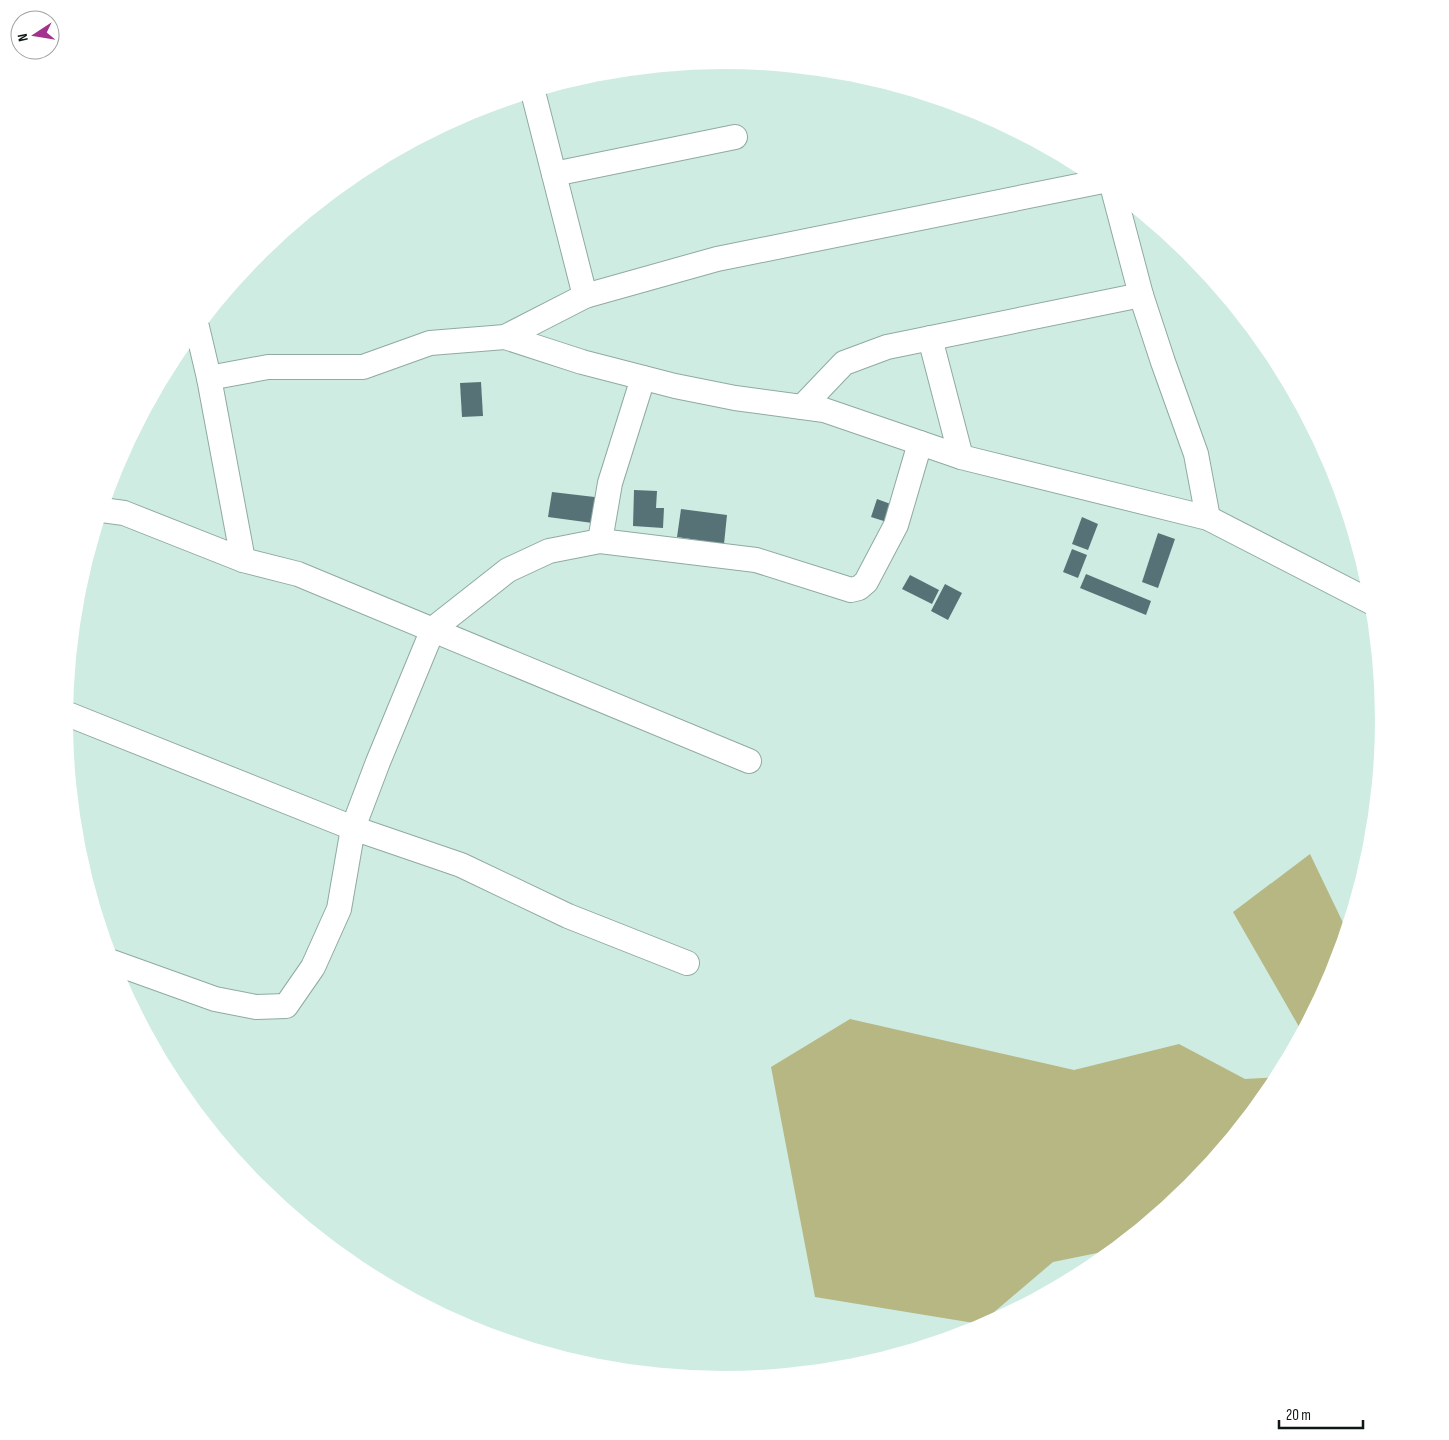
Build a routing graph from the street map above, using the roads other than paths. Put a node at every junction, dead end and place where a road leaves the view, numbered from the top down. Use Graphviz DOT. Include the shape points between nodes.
graph roads {
  1 [pos="535,97"];
  2 [pos="735,136"];
  3 [pos="554,174"];
  4 [pos="1092,183"];
  5 [pos="1116,199"];
  6 [pos="585,296"];
  7 [pos="1141,296"];
  8 [pos="199,336"];
  9 [pos="505,337"];
  10 [pos="930,338"];
  11 [pos="209,378"];
  12 [pos="643,378"];
  13 [pos="802,407"];
  14 [pos="920,443"];
  15 [pos="961,457"];
  16 [pos="108,511"];
  17 [pos="1208,518"];
  18 [pos="600,541"];
  19 [pos="243,560"];
  20 [pos="1364,598"];
  21 [pos="433,629"];
  22 [pos="73,716"];
  23 [pos="749,761"];
  24 [pos="352,828"];
  25 [pos="687,962"];
  26 [pos="122,965"];
  1 -- 3 [label="street"];
  2 -- 3 [label="street"];
  3 -- 6 [label="street"];
  4 -- 6 [label="street" via="717,259"];
  5 -- 7 [label="street"];
  6 -- 9 [label="street"];
  7 -- 10 [label="street"];
  7 -- 17 [label="street" via="1196,454"];
  8 -- 11 [label="street"];
  9 -- 11 [label="street" via="430,343 363,367 268,367"];
  9 -- 12 [label="street"];
  10 -- 13 [label="street" via="887,347 844,363"];
  10 -- 15 [label="street"];
  11 -- 19 [label="street"];
  12 -- 13 [label="street" via="735,398"];
  12 -- 18 [label="street" via="610,484"];
  13 -- 14 [label="street" via="824,410"];
  14 -- 15 [label="street"];
  14 -- 18 [label="street" via="896,525 866,582 859,588 851,590 756,560"];
  15 -- 17 [label="street"];
  16 -- 19 [label="street" via="124,513"];
  17 -- 20 [label="street"];
  18 -- 21 [label="street" via="549,550 508,570"];
  19 -- 21 [label="street" via="298,574"];
  21 -- 23 [label="street"];
  21 -- 24 [label="street"];
  22 -- 24 [label="street"];
  24 -- 25 [label="street" via="461,865 568,916"];
  24 -- 26 [label="street" via="339,909 313,967 286,1006 256,1007 215,999"];
}
